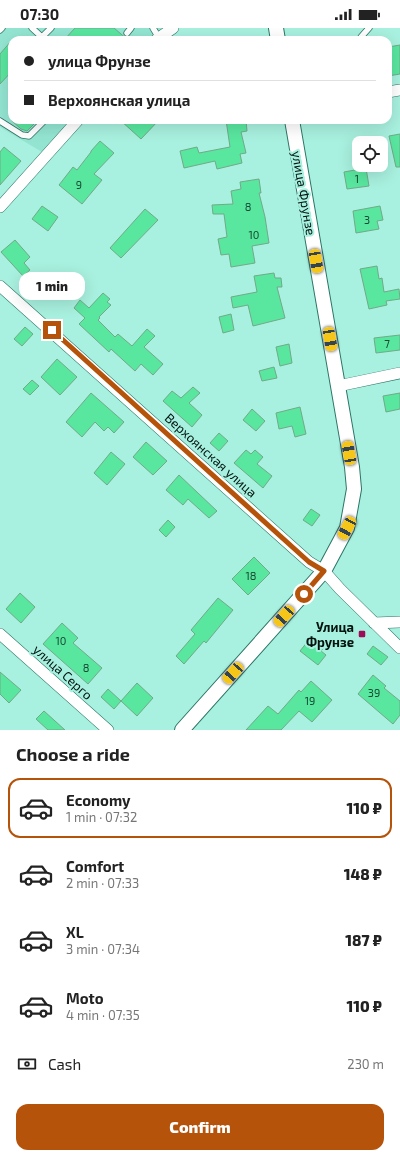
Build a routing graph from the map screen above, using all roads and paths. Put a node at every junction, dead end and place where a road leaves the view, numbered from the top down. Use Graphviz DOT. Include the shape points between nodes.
graph roads {
  1 [pos="32,28"];
  2 [pos="173,28"];
  3 [pos="369,28"];
  4 [pos="156,35"];
  5 [pos="41,36"];
  6 [pos="362,36"];
  7 [pos="0,121"];
  8 [pos="41,124"];
  9 [pos="74,124"];
  10 [pos="293,124"];
  11 [pos="0,207"];
  12 [pos="0,286"];
  13 [pos="400,373"];
  14 [pos="338,386"];
  15 [pos="324,571"];
  16 [pos="400,622"];
  17 [pos="374,623"];
  18 [pos="0,634"];
  19 [pos="400,648"];
  20 [pos="108,730"];
  21 [pos="182,730"];
  1 -- 5 [label="lane"];
  2 -- 4 [label="street"];
  3 -- 6 [label="lane"];
  7 -- 8 [label="lane" via="22,135 29,136"];
  9 -- 11 [label="street"];
  10 -- 14 [label="street, улица Фрунзе"];
  12 -- 15 [label="street, Верхоянская улица" via="309,562"];
  13 -- 14 [label="street"];
  14 -- 15 [label="street, улица Фрунзе" via="354,489 347,528"];
  15 -- 17 [label="street, Верхоянская улица"];
  15 -- 21 [label="street, улица Фрунзе"];
  16 -- 17 [label="street"];
  17 -- 19 [label="street, Верхоянская улица"];
  18 -- 20 [label="street, улица Серго"];
}
